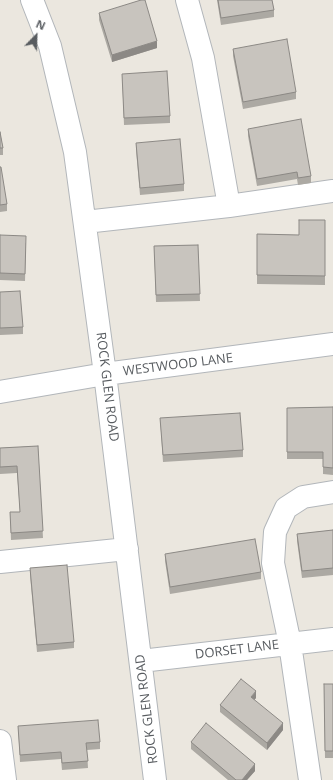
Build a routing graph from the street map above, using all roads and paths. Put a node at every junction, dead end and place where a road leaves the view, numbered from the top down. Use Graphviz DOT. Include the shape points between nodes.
graph roads {
  1 [pos="32,0"];
  2 [pos="187,0"];
  3 [pos="333,191"];
  4 [pos="229,206"];
  5 [pos="84,222"];
  6 [pos="333,344"];
  7 [pos="105,374"];
  8 [pos="0,392"];
  9 [pos="333,492"];
  10 [pos="127,549"];
  11 [pos="0,562"];
  12 [pos="333,639"];
  13 [pos="290,644"];
  14 [pos="141,661"];
  15 [pos="0,741"];
  16 [pos="5,780"];
  17 [pos="155,780"];
  18 [pos="310,780"];
  1 -- 5 [label="street, ROCK GLEN ROAD" via="50,46 75,152"];
  2 -- 4 [label="street" via="203,58"];
  3 -- 4 [label="street"];
  4 -- 5 [label="street"];
  5 -- 7 [label="street, ROCK GLEN ROAD"];
  6 -- 7 [label="street, WESTWOOD LANE"];
  7 -- 8 [label="street, WESTWOOD LANE"];
  7 -- 10 [label="street, ROCK GLEN ROAD"];
  9 -- 13 [label="street" via="303,497 286,508 275,532 273,563"];
  10 -- 11 [label="street"];
  10 -- 14 [label="street, ROCK GLEN ROAD"];
  12 -- 13 [label="street, DORSET LANE"];
  13 -- 14 [label="street, DORSET LANE"];
  13 -- 18 [label="street"];
  14 -- 17 [label="street, ROCK GLEN ROAD"];
  15 -- 16 [label="street"];
}
